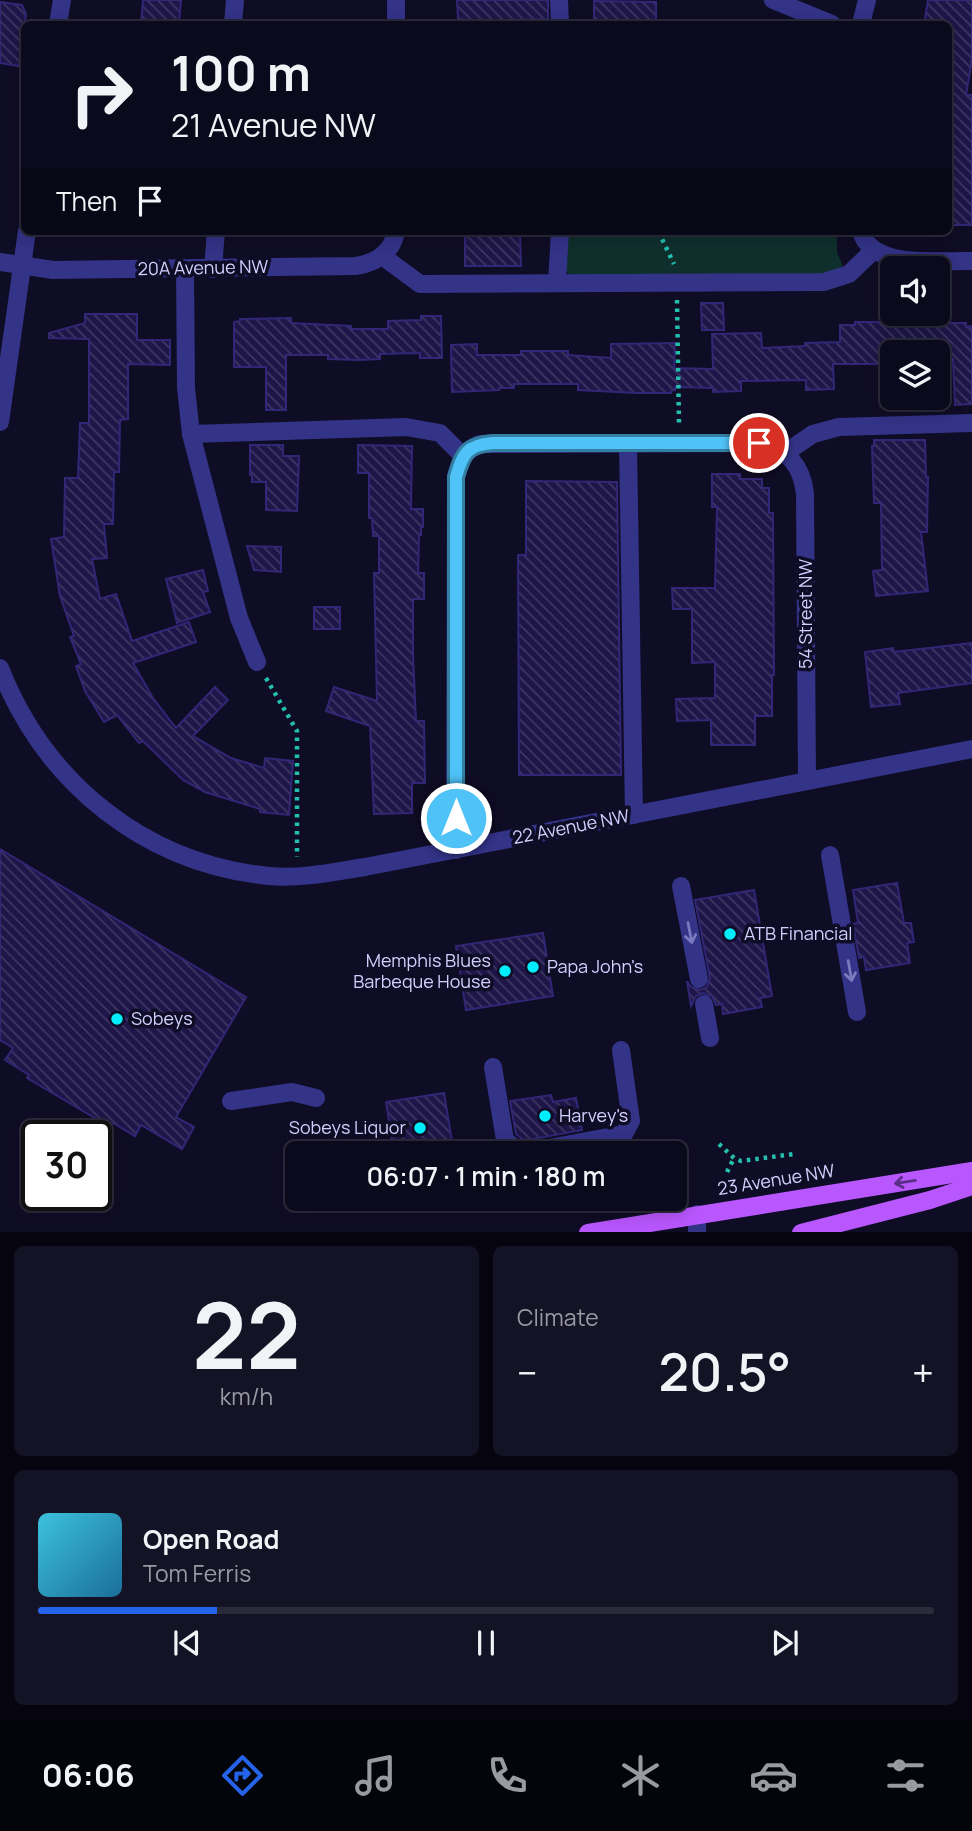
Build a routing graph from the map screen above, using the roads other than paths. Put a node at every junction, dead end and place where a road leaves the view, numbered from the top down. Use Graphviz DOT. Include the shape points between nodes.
graph roads {
  1 [pos="62,0"];
  2 [pos="235,0"];
  3 [pos="396,0"];
  4 [pos="559,0"];
  5 [pos="773,0"];
  6 [pos="867,0"];
  7 [pos="58,21"];
  8 [pos="233,21"];
  9 [pos="396,21"];
  10 [pos="560,21"];
  11 [pos="825,21"];
  12 [pos="862,21"];
  13 [pos="26,235"];
  14 [pos="216,235"];
  15 [pos="395,235"];
  16 [pos="560,235"];
  17 [pos="863,235"];
  18 [pos="874,250"];
  19 [pos="382,256"];
  20 [pos="972,261"];
  21 [pos="0,262"];
  22 [pos="22,265"];
  23 [pos="185,269"];
  24 [pos="213,269"];
  25 [pos="557,283"];
  26 [pos="0,422"];
  27 [pos="972,423"];
  28 [pos="191,434"];
  29 [pos="628,444"];
  30 [pos="785,453"];
  31 [pos="463,456"];
  32 [pos="257,663"];
  33 [pos="0,668"];
  34 [pos="972,749"];
  35 [pos="807,781"];
  36 [pos="634,815"];
  37 [pos="456,850"];
  38 [pos="830,855"];
  39 [pos="681,886"];
  40 [pos="699,979"];
  41 [pos="704,1004"];
  42 [pos="857,1013"];
  43 [pos="710,1038"];
  44 [pos="621,1050"];
  45 [pos="494,1067"];
  46 [pos="316,1098"];
  47 [pos="231,1101"];
  48 [pos="972,1171"];
  49 [pos="972,1186"];
  50 [pos="697,1223"];
  51 [pos="598,1232"];
  52 [pos="805,1232"];
  1 -- 7 [label="street"];
  2 -- 8 [label="street"];
  3 -- 9 [label="street"];
  4 -- 10 [label="street"];
  5 -- 11 [label="street"];
  6 -- 12 [label="street"];
  13 -- 22 [label="street"];
  14 -- 24 [label="street"];
  15 -- 19 [label="street"];
  16 -- 25 [label="street"];
  17 -- 18 [label="street"];
  18 -- 20 [label="street" via="895,259"];
  18 -- 25 [label="street" via="849,274 824,282"];
  19 -- 24 [label="street, 20A Avenue NW" via="356,266"];
  19 -- 25 [label="street" via="419,284"];
  21 -- 22 [label="street, 20A Avenue NW"];
  22 -- 23 [label="street, 20A Avenue NW" via="53,270"];
  22 -- 26 [label="street"];
  23 -- 24 [label="street, 20A Avenue NW"];
  23 -- 28 [label="street"];
  27 -- 30 [label="street" via="838,427 813,435"];
  28 -- 31 [label="street" via="406,427 440,433"];
  28 -- 32 [label="street" via="239,618"];
  29 -- 30 [label="street" via="759,443"];
  29 -- 31 [label="street" via="493,443 470,448"];
  29 -- 36 [label="street"];
  30 -- 35 [label="street, 54 Street NW" via="800,470 805,494"];
  31 -- 37 [label="street" via="456,477"];
  33 -- 37 [label="street, 22 Avenue NW" via="33,733 69,781 134,831 184,856 243,872 297,876"];
  34 -- 35 [label="street, 22 Avenue NW"];
  35 -- 36 [label="street, 22 Avenue NW"];
  36 -- 37 [label="street, 22 Avenue NW"];
  38 -- 42 [label="street, one-way"];
  39 -- 40 [label="street, one-way"];
  41 -- 43 [label="street"];
  44 -- 45 [label="street" via="631,1121 624,1134 528,1152 505,1140"];
  46 -- 47 [label="street" via="292,1091"];
  48 -- 50 [label="main road, 23 Avenue NW, one-way"];
  49 -- 52 [label="main road"];
  50 -- 51 [label="main road, 23 Avenue NW"];
}
